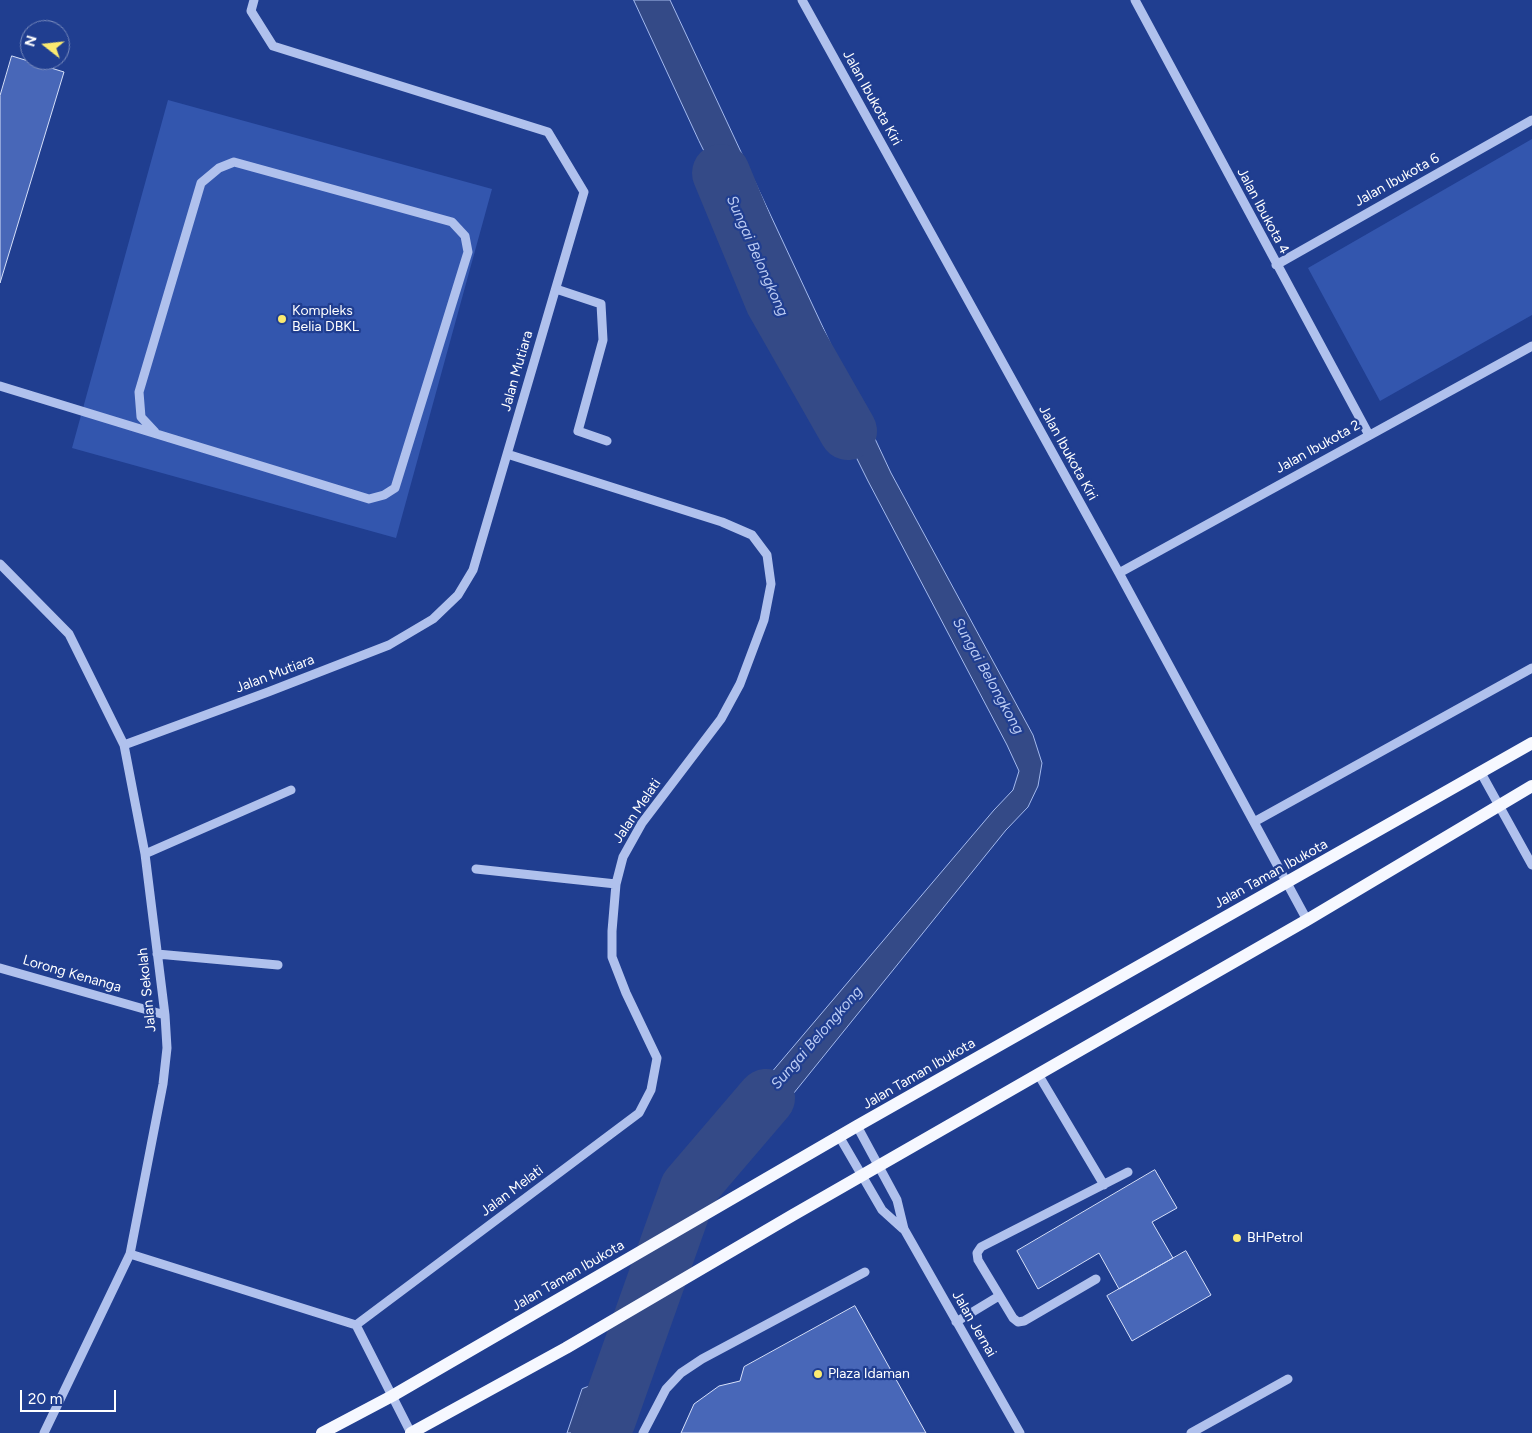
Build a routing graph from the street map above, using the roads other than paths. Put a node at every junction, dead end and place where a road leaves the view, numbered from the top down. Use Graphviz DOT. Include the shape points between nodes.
graph roads {
  1 [pos="254,0"];
  2 [pos="802,0"];
  3 [pos="1135,0"];
  4 [pos="1532,120"];
  5 [pos="1276,265"];
  6 [pos="556,289"];
  7 [pos="1532,346"];
  8 [pos="0,386"];
  9 [pos="155,432"];
  10 [pos="1369,435"];
  11 [pos="607,441"];
  12 [pos="507,454"];
  13 [pos="0,564"];
  14 [pos="1119,573"];
  15 [pos="1532,668"];
  16 [pos="1532,743"];
  17 [pos="124,744"];
  18 [pos="1481,773"];
  19 [pos="1532,786"];
  20 [pos="291,790"];
  21 [pos="1500,806"];
  22 [pos="1254,822"];
  23 [pos="145,854"];
  24 [pos="1532,865"];
  25 [pos="476,869"];
  26 [pos="1286,882"];
  27 [pos="616,884"];
  28 [pos="1307,920"];
  29 [pos="157,954"];
  30 [pos="278,965"];
  31 [pos="0,968"];
  32 [pos="165,1015"];
  33 [pos="1038,1074"];
  34 [pos="857,1126"];
  35 [pos="839,1136"];
  36 [pos="879,1166"];
  37 [pos="1128,1172"];
  38 [pos="861,1176"];
  39 [pos="1104,1185"];
  40 [pos="904,1229"];
  41 [pos="130,1254"];
  42 [pos="865,1272"];
  43 [pos="1096,1279"];
  44 [pos="999,1296"];
  45 [pos="956,1322"];
  46 [pos="356,1325"];
  47 [pos="1288,1379"];
  48 [pos="392,1396"];
  49 [pos="44,1433"];
  50 [pos="322,1433"];
  51 [pos="411,1433"];
  52 [pos="644,1433"];
  53 [pos="1020,1433"];
  54 [pos="1191,1433"];
  1 -- 6 [label="street, Jalan Mutiara" via="251,11 273,46 548,132 584,192"];
  2 -- 14 [label="street, Jalan Ibukota Kiri"];
  3 -- 5 [label="street, Jalan Ibukota 4"];
  4 -- 5 [label="street, Jalan Ibukota 6"];
  5 -- 10 [label="street, Jalan Ibukota 4"];
  6 -- 11 [label="street" via="601,304 603,340 578,431"];
  6 -- 12 [label="street, Jalan Mutiara"];
  7 -- 10 [label="street, Jalan Ibukota 2"];
  8 -- 9 [label="street"];
  9 -- 9 [label="street" via="368,499 390,492 395,488 468,252 465,236 452,222 234,162 219,168 201,183 139,392 141,418"];
  10 -- 14 [label="street, Jalan Ibukota 2"];
  12 -- 17 [label="street, Jalan Mutiara" via="473,570 458,595 433,619 389,645"];
  12 -- 27 [label="street, Jalan Melati" via="722,522 752,535 766,554 772,584 764,620 740,684 721,719 642,823 623,857"];
  13 -- 17 [label="street, Jalan Sekolah" via="69,634"];
  14 -- 22 [label="street, Jalan Ibukota Kiri"];
  15 -- 22 [label="street"];
  16 -- 18 [label="main road, Jalan Taman Ibukota"];
  17 -- 23 [label="street, Jalan Sekolah"];
  18 -- 21 [label="street"];
  18 -- 26 [label="main road, Jalan Taman Ibukota"];
  19 -- 21 [label="main road"];
  20 -- 23 [label="street"];
  21 -- 24 [label="street"];
  21 -- 28 [label="main road"];
  22 -- 26 [label="street, Jalan Ibukota Kiri"];
  23 -- 29 [label="street, Jalan Sekolah"];
  25 -- 27 [label="street"];
  26 -- 28 [label="street, Jalan Ibukota Kiri"];
  26 -- 34 [label="main road, Jalan Taman Ibukota"];
  27 -- 46 [label="street, Jalan Melati" via="612,957 657,1058 651,1090 639,1113"];
  28 -- 33 [label="main road"];
  29 -- 30 [label="street"];
  29 -- 32 [label="street, Jalan Sekolah"];
  31 -- 32 [label="street, Lorong Kenanga"];
  32 -- 41 [label="street, Jalan Sekolah" via="167,1048 163,1084"];
  33 -- 36 [label="main road"];
  33 -- 39 [label="street"];
  34 -- 35 [label="main road, Jalan Taman Ibukota"];
  34 -- 36 [label="street, Jalan Jernai"];
  35 -- 38 [label="street, Jalan Jernai"];
  35 -- 48 [label="main road, Jalan Taman Ibukota"];
  36 -- 38 [label="main road"];
  36 -- 40 [label="street, Jalan Jernai" via="898,1200"];
  37 -- 39 [label="street"];
  38 -- 40 [label="street, Jalan Jernai" via="882,1210"];
  38 -- 51 [label="main road" via="566,1348"];
  39 -- 44 [label="street" via="981,1247 977,1253 978,1260"];
  40 -- 45 [label="street, Jalan Jernai"];
  41 -- 46 [label="street"];
  41 -- 49 [label="street, Jalan Sekolah"];
  42 -- 52 [label="street" via="680,1373 666,1389"];
  43 -- 44 [label="street" via="1024,1321 1018,1322 1013,1318"];
  44 -- 45 [label="street"];
  45 -- 53 [label="street, Jalan Jernai"];
  46 -- 48 [label="street"];
  47 -- 54 [label="street"];
  48 -- 50 [label="main road, Jalan Taman Ibukota"];
  48 -- 51 [label="street"];
}
